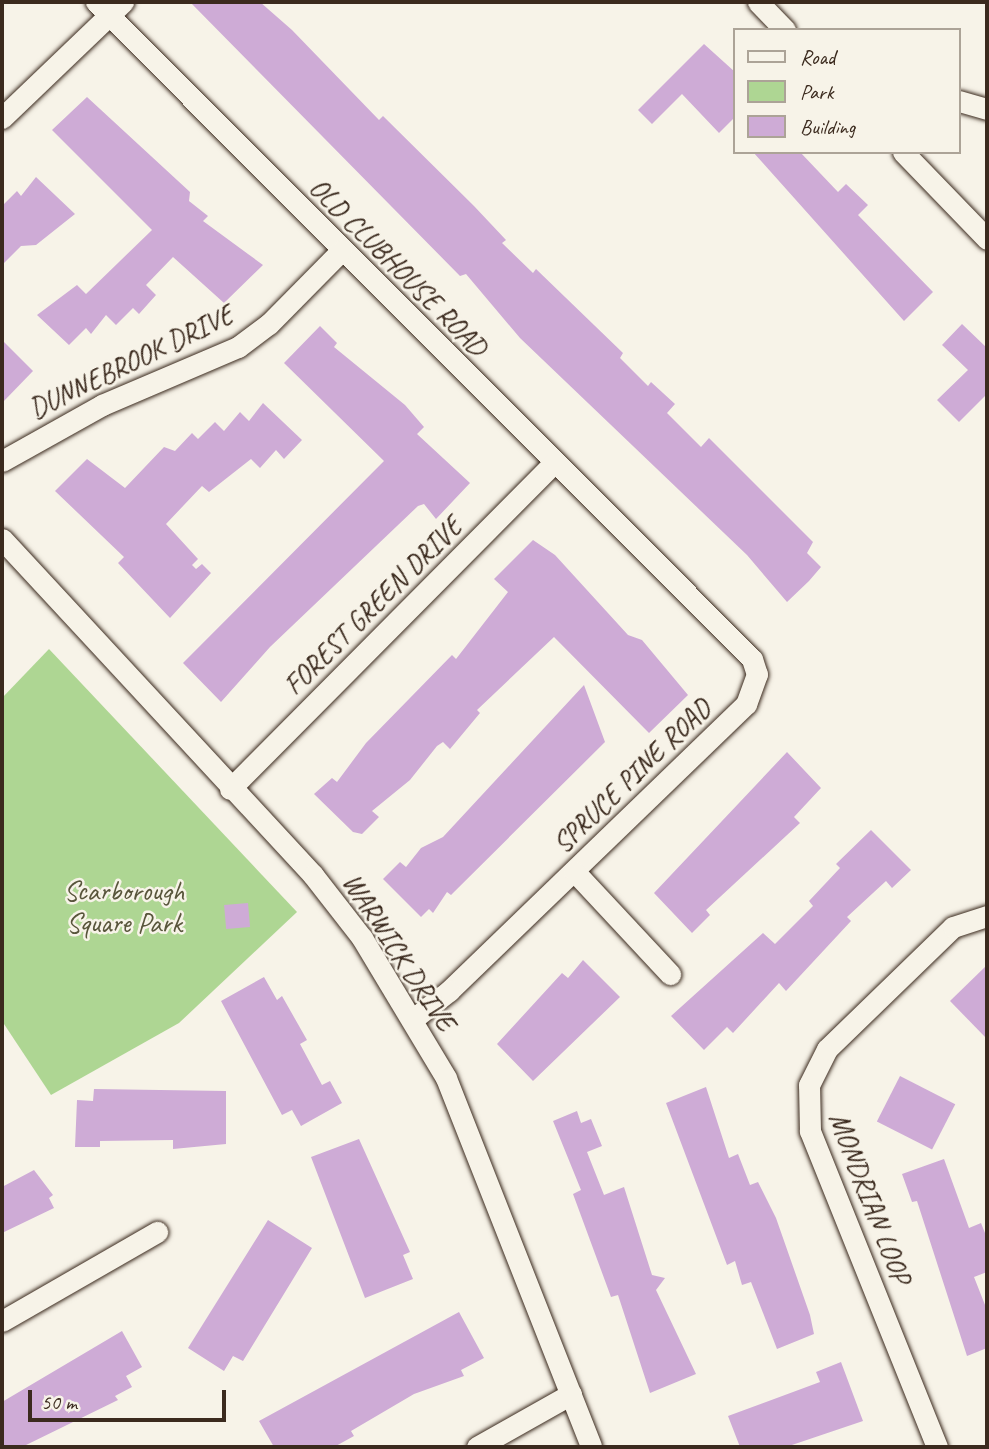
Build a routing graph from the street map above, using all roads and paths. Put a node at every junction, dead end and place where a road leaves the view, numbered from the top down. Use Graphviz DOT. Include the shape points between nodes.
graph roads {
  1 [pos="758,2"];
  2 [pos="109,6"];
  3 [pos="785,28"];
  4 [pos="961,102"];
  5 [pos="987,109"];
  6 [pos="2,118"];
  7 [pos="905,154"];
  8 [pos="987,239"];
  9 [pos="341,251"];
  10 [pos="2,461"];
  11 [pos="555,462"];
  12 [pos="2,539"];
  13 [pos="650,556"];
  14 [pos="230,789"];
  15 [pos="574,871"];
  16 [pos="987,916"];
  17 [pos="670,974"];
  18 [pos="413,1019"];
  19 [pos="157,1232"];
  20 [pos="2,1321"];
  21 [pos="571,1394"];
  22 [pos="477,1447"];
  23 [pos="591,1447"];
  24 [pos="937,1447"];
  1 -- 3 [label="street"];
  2 -- 6 [label="street, OLD CLUBHOUSE ROAD"];
  2 -- 9 [label="street, OLD CLUBHOUSE ROAD"];
  4 -- 5 [label="street"];
  7 -- 8 [label="street"];
  9 -- 10 [label="street, DUNNEBROOK DRIVE" via="269,324 238,347 102,405"];
  9 -- 11 [label="street, OLD CLUBHOUSE ROAD"];
  11 -- 13 [label="street, OLD CLUBHOUSE ROAD"];
  11 -- 14 [label="street, FOREST GREEN DRIVE"];
  12 -- 14 [label="street, WARWICK DRIVE"];
  13 -- 15 [label="street, SPRUCE PINE ROAD" via="752,659 754,690"];
  14 -- 18 [label="street, WARWICK DRIVE" via="339,905"];
  15 -- 17 [label="street"];
  15 -- 18 [label="street, SPRUCE PINE ROAD"];
  16 -- 24 [label="street, MONDRIAN LOOP" via="953,927 827,1049 809,1086 810,1131"];
  18 -- 21 [label="street, WARWICK DRIVE" via="446,1077"];
  19 -- 20 [label="street"];
  21 -- 22 [label="street"];
  21 -- 23 [label="street, WARWICK DRIVE"];
}
